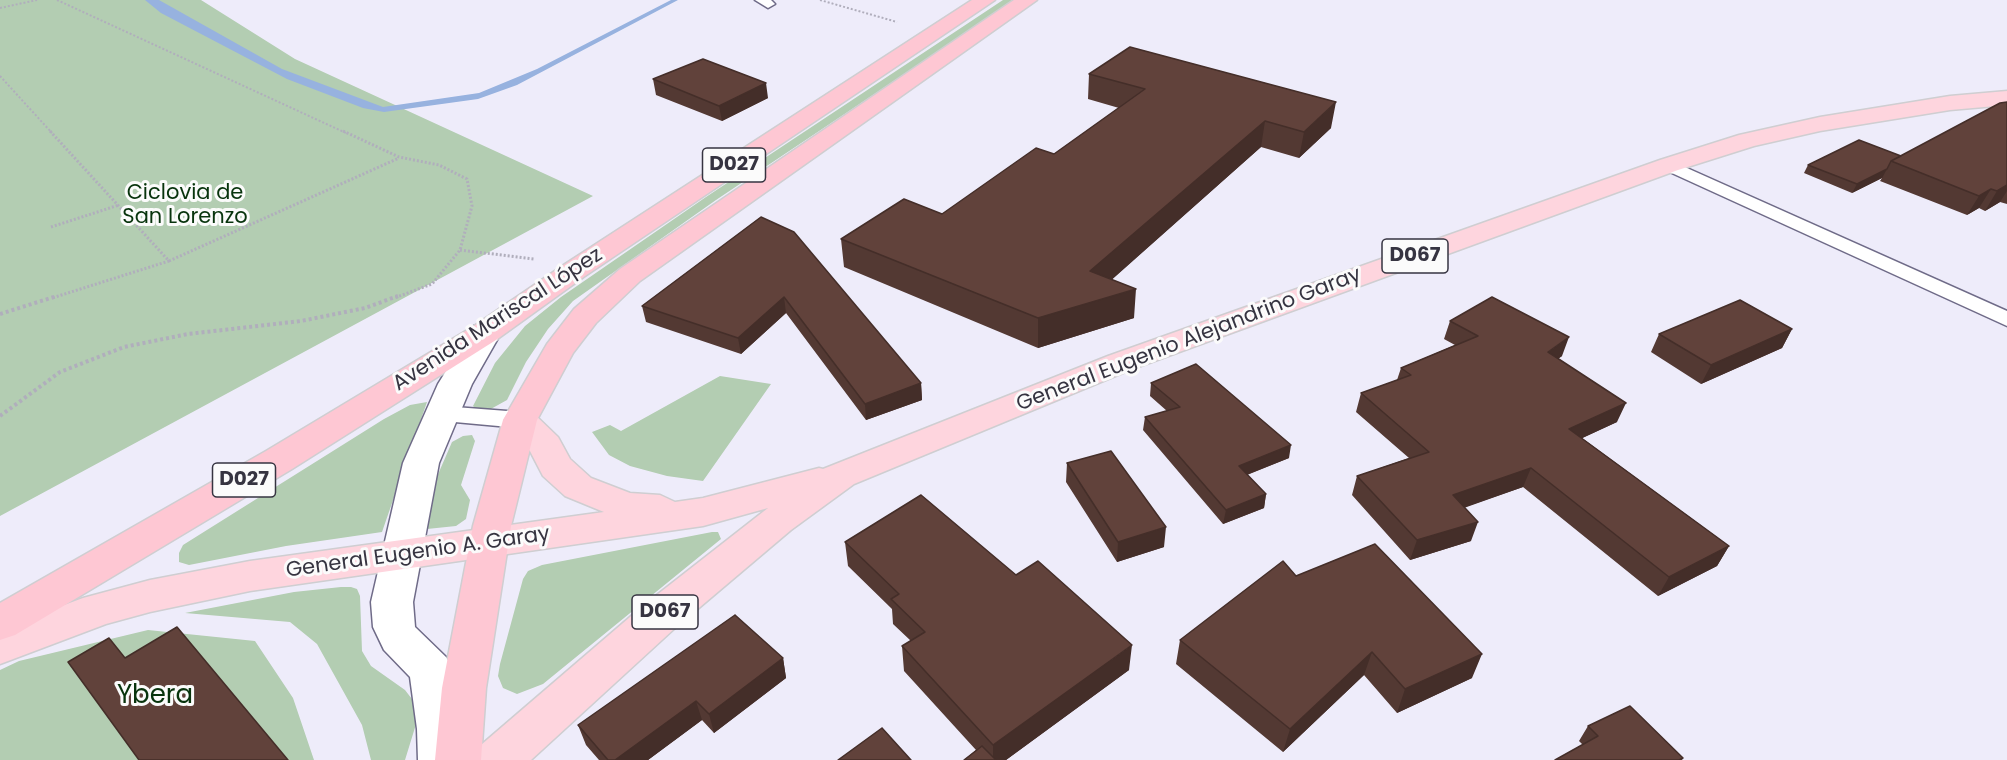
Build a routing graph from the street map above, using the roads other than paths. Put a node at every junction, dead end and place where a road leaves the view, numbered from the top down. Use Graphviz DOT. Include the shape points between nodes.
graph roads {
  1 [pos="985,0"];
  2 [pos="1027,0"];
  3 [pos="2007,98"];
  4 [pos="1669,165"];
  5 [pos="2007,319"];
  6 [pos="485,333"];
  7 [pos="442,414"];
  8 [pos="520,420"];
  9 [pos="841,475"];
  10 [pos="704,512"];
  11 [pos="490,543"];
  12 [pos="400,555"];
  13 [pos="0,623"];
  14 [pos="0,647"];
  15 [pos="441,760"];
  16 [pos="458,760"];
  17 [pos="498,760"];
  1 -- 6 [label="highway, Avenida Mariscal López / D027"];
  2 -- 8 [label="highway, Avenida Mariscal López / D027" via="630,275 585,316 558,351"];
  3 -- 4 [label="main road, General Eugenio Alejandrino Garay / D067" via="1820,124"];
  4 -- 5 [label="lane"];
  4 -- 9 [label="main road, General Eugenio Alejandrino Garay / D067" via="1119,363"];
  6 -- 7 [label="street"];
  6 -- 13 [label="highway, Avenida Mariscal López / D027" via="279,460"];
  7 -- 8 [label="lane"];
  7 -- 12 [label="street" via="421,462"];
  8 -- 10 [label="main road" via="545,445 556,468 578,487 626,506"];
  8 -- 11 [label="highway, Avenida Mariscal López / D027"];
  9 -- 10 [label="main road, General Eugenio A. Garay / D067"];
  9 -- 17 [label="main road, General Eugenio Alejandrino Garay / D067" via="778,520 659,617"];
  10 -- 11 [label="main road, General Eugenio A. Garay / D067"];
  11 -- 12 [label="main road, General Eugenio A. Garay / D067"];
  11 -- 16 [label="highway, D027" via="464,688"];
  12 -- 14 [label="main road, General Eugenio A. Garay / D067" via="250,576 150,596 98,610"];
  12 -- 15 [label="street" via="392,602 394,627 406,648 431,670"];
}
